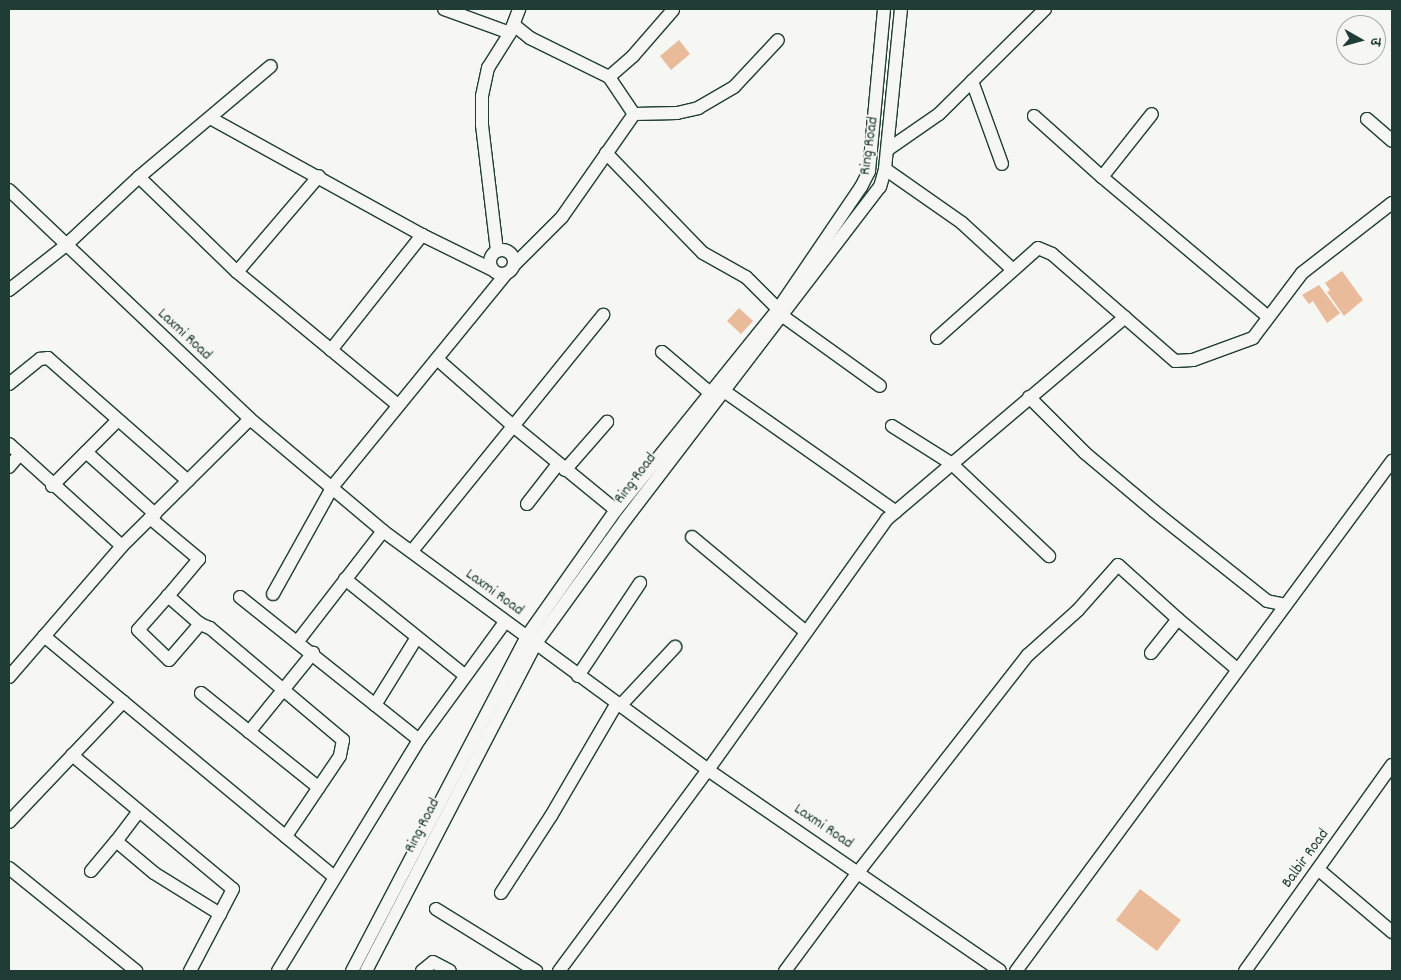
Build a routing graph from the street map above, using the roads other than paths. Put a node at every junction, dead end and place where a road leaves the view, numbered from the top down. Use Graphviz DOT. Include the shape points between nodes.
graph roads {
  1 [pos="444,9"];
  2 [pos="519,9"];
  3 [pos="884,9"];
  4 [pos="901,9"];
  5 [pos="1045,9"];
  6 [pos="672,10"];
  7 [pos="512,29"];
  8 [pos="778,40"];
  9 [pos="271,66"];
  10 [pos="609,76"];
  11 [pos="972,81"];
  12 [pos="634,114"];
  13 [pos="1152,114"];
  14 [pos="1034,116"];
  15 [pos="212,119"];
  16 [pos="1366,120"];
  17 [pos="1392,141"];
  18 [pos="887,150"];
  19 [pos="606,153"];
  20 [pos="1002,164"];
  21 [pos="885,169"];
  22 [pos="318,176"];
  23 [pos="138,177"];
  24 [pos="1102,177"];
  25 [pos="9,190"];
  26 [pos="1392,203"];
  27 [pos="422,235"];
  28 [pos="65,246"];
  29 [pos="497,251"];
  30 [pos="491,269"];
  31 [pos="510,269"];
  32 [pos="1012,269"];
  33 [pos="237,272"];
  34 [pos="10,287"];
  35 [pos="781,313"];
  36 [pos="603,315"];
  37 [pos="1125,316"];
  38 [pos="1268,317"];
  39 [pos="937,338"];
  40 [pos="331,350"];
  41 [pos="662,352"];
  42 [pos="438,359"];
  43 [pos="9,384"];
  44 [pos="880,386"];
  45 [pos="724,391"];
  46 [pos="709,392"];
  47 [pos="1029,397"];
  48 [pos="398,405"];
  49 [pos="250,419"];
  50 [pos="118,420"];
  51 [pos="607,422"];
  52 [pos="512,426"];
  53 [pos="892,426"];
  54 [pos="9,444"];
  55 [pos="86,452"];
  56 [pos="20,454"];
  57 [pos="1392,461"];
  58 [pos="952,464"];
  59 [pos="9,466"];
  60 [pos="561,467"];
  61 [pos="188,481"];
  62 [pos="52,486"];
  63 [pos="333,486"];
  64 [pos="527,504"];
  65 [pos="616,510"];
  66 [pos="896,512"];
  67 [pos="153,516"];
  68 [pos="383,531"];
  69 [pos="692,537"];
  70 [pos="122,546"];
  71 [pos="412,551"];
  72 [pos="1049,556"];
  73 [pos="345,579"];
  74 [pos="640,583"];
  75 [pos="273,594"];
  76 [pos="168,596"];
  77 [pos="240,597"];
  78 [pos="1286,605"];
  79 [pos="1178,619"];
  80 [pos="505,622"];
  81 [pos="200,624"];
  82 [pos="806,632"];
  83 [pos="44,636"];
  84 [pos="416,639"];
  85 [pos="532,640"];
  86 [pos="298,641"];
  87 [pos="675,647"];
  88 [pos="313,653"];
  89 [pos="1151,653"];
  90 [pos="1237,669"];
  91 [pos="463,674"];
  92 [pos="578,676"];
  93 [pos="9,677"];
  94 [pos="283,688"];
  95 [pos="201,693"];
  96 [pos="123,702"];
  97 [pos="618,704"];
  98 [pos="375,705"];
  99 [pos="249,732"];
  100 [pos="419,740"];
  101 [pos="72,755"];
  102 [pos="1392,765"];
  103 [pos="708,770"];
  104 [pos="319,788"];
  105 [pos="139,811"];
  106 [pos="9,822"];
  107 [pos="286,836"];
  108 [pos="116,841"];
  109 [pos="9,868"];
  110 [pos="1319,870"];
  111 [pos="91,871"];
  112 [pos="859,871"];
  113 [pos="335,878"];
  114 [pos="502,893"];
  115 [pos="436,909"];
  116 [pos="220,914"];
  117 [pos="1392,932"];
  118 [pos="136,971"];
  119 [pos="190,971"];
  120 [pos="278,971"];
  121 [pos="352,971"];
  122 [pos="366,971"];
  123 [pos="422,971"];
  124 [pos="450,971"];
  125 [pos="536,971"];
  126 [pos="559,971"];
  127 [pos="786,971"];
  128 [pos="1000,971"];
  129 [pos="1016,971"];
  130 [pos="1244,971"];
  1 -- 7 [label="street"];
  2 -- 7 [label="street"];
  3 -- 35 [label="street, Ring Road" via="869,171"];
  4 -- 18 [label="street, Ring Road"];
  5 -- 11 [label="street"];
  6 -- 10 [label="street" via="633,56"];
  7 -- 10 [label="street"];
  7 -- 29 [label="street" via="488,68 482,96 482,125"];
  8 -- 12 [label="street" via="734,87 698,108 677,113"];
  9 -- 15 [label="street"];
  10 -- 12 [label="street"];
  11 -- 18 [label="street" via="938,114"];
  11 -- 20 [label="street"];
  12 -- 19 [label="street"];
  13 -- 24 [label="street"];
  14 -- 24 [label="street"];
  15 -- 22 [label="street"];
  15 -- 23 [label="street"];
  16 -- 17 [label="street"];
  18 -- 21 [label="street, Ring Road"];
  19 -- 31 [label="street" via="548,234"];
  19 -- 35 [label="street" via="703,253 746,277"];
  21 -- 32 [label="street" via="962,223"];
  21 -- 35 [label="street, Ring Road" via="868,206"];
  22 -- 27 [label="street"];
  22 -- 33 [label="street"];
  23 -- 28 [label="street"];
  23 -- 33 [label="street"];
  24 -- 38 [label="street"];
  25 -- 28 [label="street, Laxmi Road"];
  26 -- 38 [label="street" via="1315,262"];
  27 -- 30 [label="street"];
  27 -- 40 [label="street"];
  28 -- 34 [label="street"];
  28 -- 49 [label="street, Laxmi Road"];
  29 -- 30 [label="street" via="489,261"];
  29 -- 31 [label="street" via="511,254"];
  30 -- 31 [label="street" via="499,274"];
  31 -- 42 [label="street"];
  32 -- 37 [label="street" via="1032,250 1045,248"];
  32 -- 39 [label="street"];
  33 -- 40 [label="street"];
  35 -- 44 [label="street"];
  35 -- 45 [label="street, Ring Road"];
  35 -- 46 [label="street, Ring Road"];
  36 -- 52 [label="street"];
  37 -- 38 [label="street" via="1175,361 1184,363 1253,338"];
  37 -- 47 [label="street"];
  40 -- 48 [label="street"];
  41 -- 46 [label="street"];
  42 -- 48 [label="street"];
  42 -- 52 [label="street"];
  43 -- 50 [label="street" via="40,359 48,358"];
  45 -- 66 [label="street"];
  45 -- 85 [label="street, Ring Road"];
  46 -- 65 [label="street, Ring Road"];
  47 -- 58 [label="street"];
  47 -- 78 [label="street" via="1085,453 1154,511 1266,601"];
  48 -- 63 [label="street"];
  49 -- 61 [label="street"];
  49 -- 63 [label="street, Laxmi Road"];
  50 -- 55 [label="street"];
  50 -- 61 [label="street"];
  51 -- 60 [label="street"];
  52 -- 60 [label="street"];
  52 -- 71 [label="street"];
  53 -- 58 [label="street"];
  54 -- 56 [label="street"];
  55 -- 62 [label="street"];
  55 -- 67 [label="street"];
  56 -- 59 [label="street"];
  56 -- 62 [label="street"];
  57 -- 78 [label="street"];
  58 -- 66 [label="street"];
  58 -- 72 [label="street"];
  60 -- 64 [label="street"];
  60 -- 65 [label="street"];
  61 -- 67 [label="street"];
  62 -- 70 [label="street"];
  63 -- 68 [label="street, Laxmi Road"];
  63 -- 75 [label="street"];
  65 -- 85 [label="street, Ring Road"];
  66 -- 82 [label="street"];
  67 -- 70 [label="street"];
  67 -- 76 [label="street" via="199,559"];
  68 -- 71 [label="street, Laxmi Road"];
  68 -- 73 [label="street"];
  69 -- 82 [label="street"];
  70 -- 83 [label="street"];
  71 -- 80 [label="street, Laxmi Road"];
  73 -- 84 [label="street"];
  73 -- 86 [label="street"];
  74 -- 92 [label="street"];
  76 -- 81 [label="street"];
  76 -- 81 [label="street" via="138,630 169,660"];
  77 -- 86 [label="street"];
  78 -- 90 [label="street"];
  79 -- 89 [label="street"];
  79 -- 90 [label="street"];
  79 -- 112 [label="street" via="1118,565 1028,655"];
  80 -- 85 [label="street, Laxmi Road"];
  80 -- 91 [label="street"];
  81 -- 94 [label="street" via="210,628"];
  82 -- 103 [label="street"];
  83 -- 93 [label="street"];
  83 -- 96 [label="street"];
  84 -- 91 [label="street"];
  84 -- 98 [label="street"];
  85 -- 92 [label="street, Laxmi Road"];
  85 -- 121 [label="street, Ring Road"];
  85 -- 122 [label="street, Ring Road"];
  86 -- 88 [label="street"];
  87 -- 97 [label="street"];
  88 -- 94 [label="street"];
  88 -- 98 [label="street"];
  90 -- 129 [label="street"];
  91 -- 100 [label="street"];
  92 -- 97 [label="street, Laxmi Road"];
  94 -- 99 [label="street"];
  94 -- 104 [label="street" via="344,740 340,756"];
  95 -- 99 [label="street"];
  96 -- 101 [label="street"];
  96 -- 107 [label="street"];
  97 -- 103 [label="street, Laxmi Road"];
  97 -- 114 [label="street"];
  98 -- 100 [label="street"];
  99 -- 104 [label="street"];
  100 -- 113 [label="street"];
  101 -- 105 [label="street"];
  101 -- 106 [label="street"];
  102 -- 110 [label="street, Balbir Road"];
  103 -- 112 [label="street, Laxmi Road"];
  103 -- 126 [label="street"];
  104 -- 107 [label="street"];
  105 -- 108 [label="street"];
  105 -- 116 [label="street" via="233,889"];
  107 -- 113 [label="street"];
  108 -- 111 [label="street"];
  108 -- 116 [label="street" via="154,873"];
  109 -- 118 [label="street"];
  110 -- 117 [label="street"];
  110 -- 130 [label="street, Balbir Road"];
  112 -- 127 [label="street"];
  112 -- 128 [label="street, Laxmi Road"];
  113 -- 120 [label="street"];
  115 -- 125 [label="street"];
  116 -- 119 [label="street"];
  123 -- 124 [label="street" via="433,962"];
}
